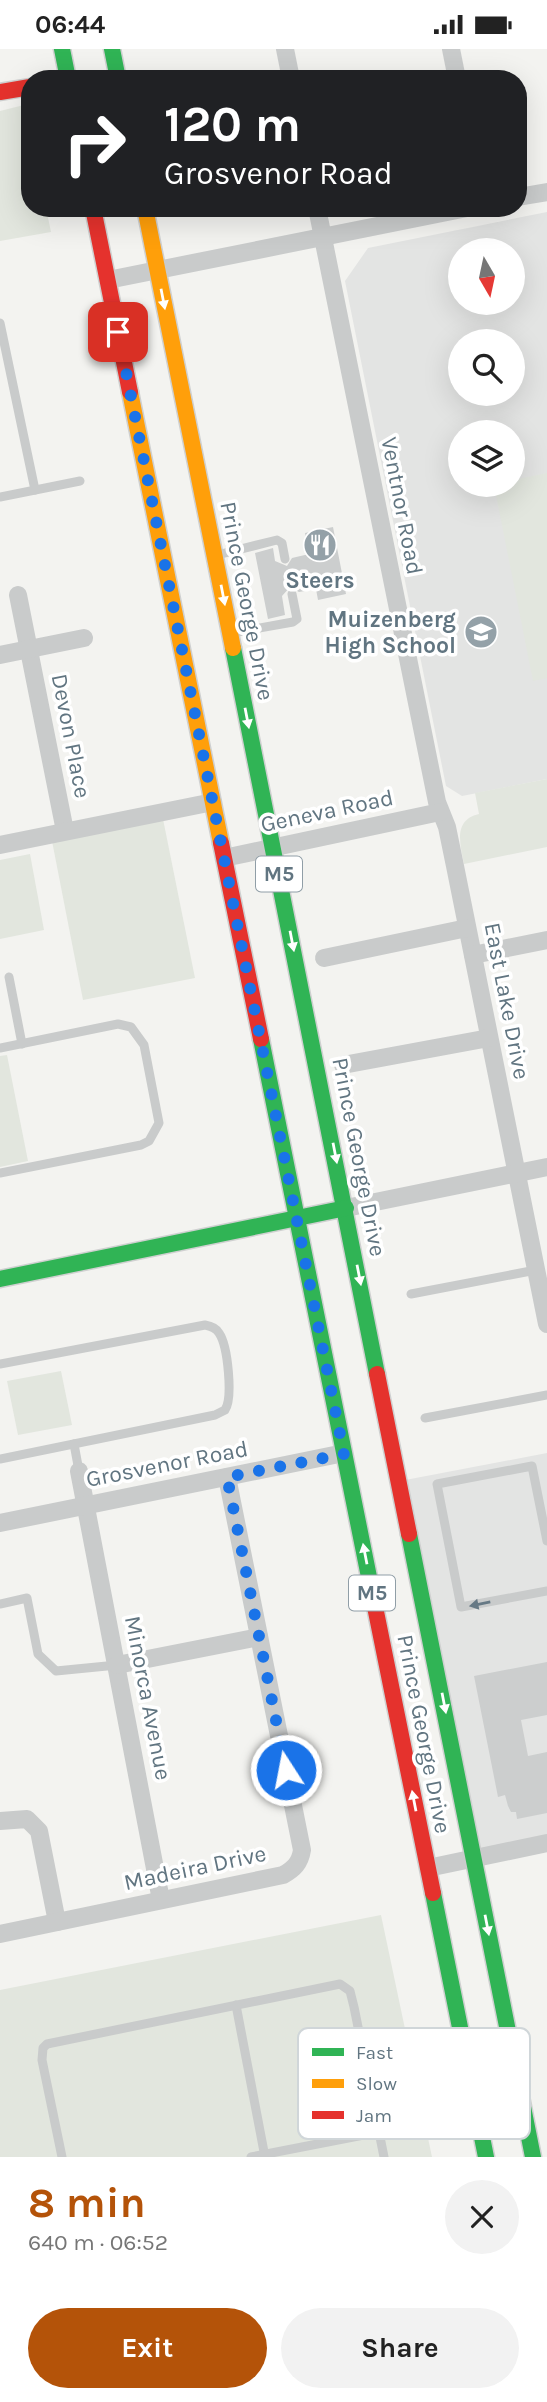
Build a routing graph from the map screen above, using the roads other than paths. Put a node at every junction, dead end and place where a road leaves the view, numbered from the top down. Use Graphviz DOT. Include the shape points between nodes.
graph roads {
  1 [pos="62,49"];
  2 [pos="112,49"];
  3 [pos="285,49"];
  4 [pos="451,49"];
  5 [pos="66,70"];
  6 [pos="116,70"];
  7 [pos="289,70"];
  8 [pos="455,70"];
  9 [pos="21,88"];
  10 [pos="0,92"];
  11 [pos="547,192"];
  12 [pos="527,195"];
  13 [pos="95,217"];
  14 [pos="147,217"];
  15 [pos="319,217"];
  16 [pos="424,217"];
  17 [pos="323,238"];
  18 [pos="158,271"];
  19 [pos="108,280"];
  20 [pos="0,323"];
  21 [pos="80,481"];
  22 [pos="35,490"];
  23 [pos="0,498"];
  24 [pos="215,556"];
  25 [pos="285,559"];
  26 [pos="292,594"];
  27 [pos="18,595"];
  28 [pos="230,633"];
  29 [pos="83,638"];
  30 [pos="29,649"];
  31 [pos="0,655"];
  32 [pos="213,802"];
  33 [pos="440,812"];
  34 [pos="65,831"];
  35 [pos="0,845"];
  36 [pos="274,847"];
  37 [pos="224,858"];
  38 [pos="467,928"];
  39 [pos="547,940"];
  40 [pos="473,955"];
  41 [pos="324,958"];
  42 [pos="9,977"];
  43 [pos="489,1038"];
  44 [pos="23,1044"];
  45 [pos="0,1048"];
  46 [pos="343,1065"];
  47 [pos="547,1167"];
  48 [pos="0,1173"];
  49 [pos="516,1173"];
  50 [pos="346,1208"];
  51 [pos="296,1218"];
  52 [pos="539,1259"];
  53 [pos="0,1279"];
  54 [pos="411,1294"];
  55 [pos="547,1324"];
  56 [pos="0,1364"];
  57 [pos="547,1395"];
  58 [pos="425,1418"];
  59 [pos="74,1444"];
  60 [pos="344,1454"];
  61 [pos="0,1458"];
  62 [pos="79,1471"];
  63 [pos="227,1477"];
  64 [pos="86,1506"];
  65 [pos="0,1523"];
  66 [pos="547,1541"];
  67 [pos="547,1591"];
  68 [pos="0,1604"];
  69 [pos="259,1637"];
  70 [pos="117,1665"];
  71 [pos="0,1821"];
  72 [pos="547,1843"];
  73 [pos="474,1858"];
  74 [pos="428,1868"];
  75 [pos="161,1900"];
  76 [pos="57,1922"];
  77 [pos="0,1934"];
  78 [pos="236,2005"];
  79 [pos="356,2028"];
  80 [pos="460,2028"];
  81 [pos="508,2028"];
  82 [pos="346,2139"];
  83 [pos="380,2139"];
  84 [pos="482,2139"];
  85 [pos="529,2139"];
  86 [pos="265,2156"];
  87 [pos="62,2157"];
  88 [pos="251,2157"];
  89 [pos="384,2157"];
  90 [pos="486,2157"];
  91 [pos="533,2157"];
  1 -- 5 [label="main road"];
  2 -- 6 [label="main road"];
  3 -- 7 [label="street"];
  4 -- 8 [label="street"];
  9 -- 10 [label="main road"];
  11 -- 12 [label="street"];
  13 -- 19 [label="main road, Prince George Drive / M5"];
  14 -- 18 [label="main road, Prince George Drive / M5"];
  15 -- 17 [label="street, Ventnor Road"];
  16 -- 17 [label="street"];
  17 -- 18 [label="street"];
  17 -- 33 [label="street, Ventnor Road"];
  18 -- 19 [label="street"];
  18 -- 24 [label="main road, Prince George Drive / M5, one-way"];
  19 -- 32 [label="main road, Prince George Drive / M5"];
  20 -- 22 [label="lane"];
  21 -- 22 [label="lane"];
  22 -- 23 [label="lane"];
  24 -- 25 [label="lane" via="277,541 282,543"];
  24 -- 28 [label="main road, Prince George Drive / M5, one-way"];
  26 -- 28 [label="lane" via="293,622"];
  27 -- 30 [label="street, Devon Place"];
  28 -- 36 [label="main road, Prince George Drive / M5, one-way"];
  29 -- 30 [label="street"];
  30 -- 31 [label="street"];
  30 -- 34 [label="street, Devon Place"];
  32 -- 34 [label="street"];
  32 -- 37 [label="main road, Prince George Drive / M5"];
  33 -- 36 [label="street, Geneva Road"];
  33 -- 38 [label="street, East Lake Drive"];
  34 -- 35 [label="street"];
  36 -- 37 [label="street, Geneva Road"];
  36 -- 50 [label="main road, Prince George Drive / M5, one-way"];
  37 -- 51 [label="main road, Prince George Drive / M5"];
  38 -- 40 [label="street, East Lake Drive"];
  38 -- 41 [label="street"];
  39 -- 40 [label="street"];
  40 -- 43 [label="street, East Lake Drive"];
  42 -- 44 [label="lane"];
  43 -- 46 [label="street"];
  43 -- 49 [label="street, East Lake Drive"];
  44 -- 45 [label="lane"];
  44 -- 48 [label="lane" via="118,1024 131,1027 144,1045 159,1123 141,1146"];
  47 -- 49 [label="street"];
  49 -- 50 [label="street"];
  49 -- 52 [label="street, East Lake Drive"];
  50 -- 51 [label="main road"];
  50 -- 73 [label="main road, Prince George Drive / M5, one-way"];
  51 -- 53 [label="main road"];
  51 -- 60 [label="main road, Prince George Drive / M5"];
  52 -- 54 [label="lane"];
  52 -- 55 [label="street, East Lake Drive"];
  56 -- 59 [label="lane" via="199,1325 220,1334 231,1394 225,1410"];
  57 -- 58 [label="lane"];
  59 -- 61 [label="lane"];
  59 -- 62 [label="lane"];
  60 -- 63 [label="street, Grosvenor Road"];
  74 -- 60 [label="main road, Prince George Drive / M5, one-way"];
  62 -- 64 [label="street, Minorca Avenue"];
  63 -- 64 [label="street, Grosvenor Road"];
  63 -- 69 [label="street, Madeira Drive"];
  64 -- 65 [label="street, Grosvenor Road"];
  64 -- 70 [label="street, Minorca Avenue"];
  67 -- 66 [label="lane, one-way" via="461,1608 437,1484 532,1466"];
  68 -- 70 [label="lane" via="27,1598 38,1654 56,1671"];
  69 -- 70 [label="street"];
  69 -- 75 [label="street, Madeira Drive" via="300,1858 283,1875"];
  70 -- 75 [label="street, Minorca Avenue"];
  71 -- 76 [label="street" via="27,1819 39,1831"];
  72 -- 73 [label="street"];
  73 -- 74 [label="street"];
  73 -- 81 [label="main road, Prince George Drive / M5, one-way"];
  74 -- 80 [label="main road, Prince George Drive / M5"];
  75 -- 76 [label="street, Madeira Drive"];
  76 -- 77 [label="street, Madeira Drive"];
  78 -- 79 [label="lane" via="330,1986 347,1987"];
  78 -- 86 [label="lane"];
  78 -- 87 [label="lane" via="47,2044 42,2060"];
  82 -- 86 [label="lane"];
  83 -- 89 [label="lane"];
  84 -- 90 [label="main road, Prince George Drive / M5"];
  85 -- 91 [label="main road, Prince George Drive / M5, one-way"];
  86 -- 88 [label="lane"];
}
